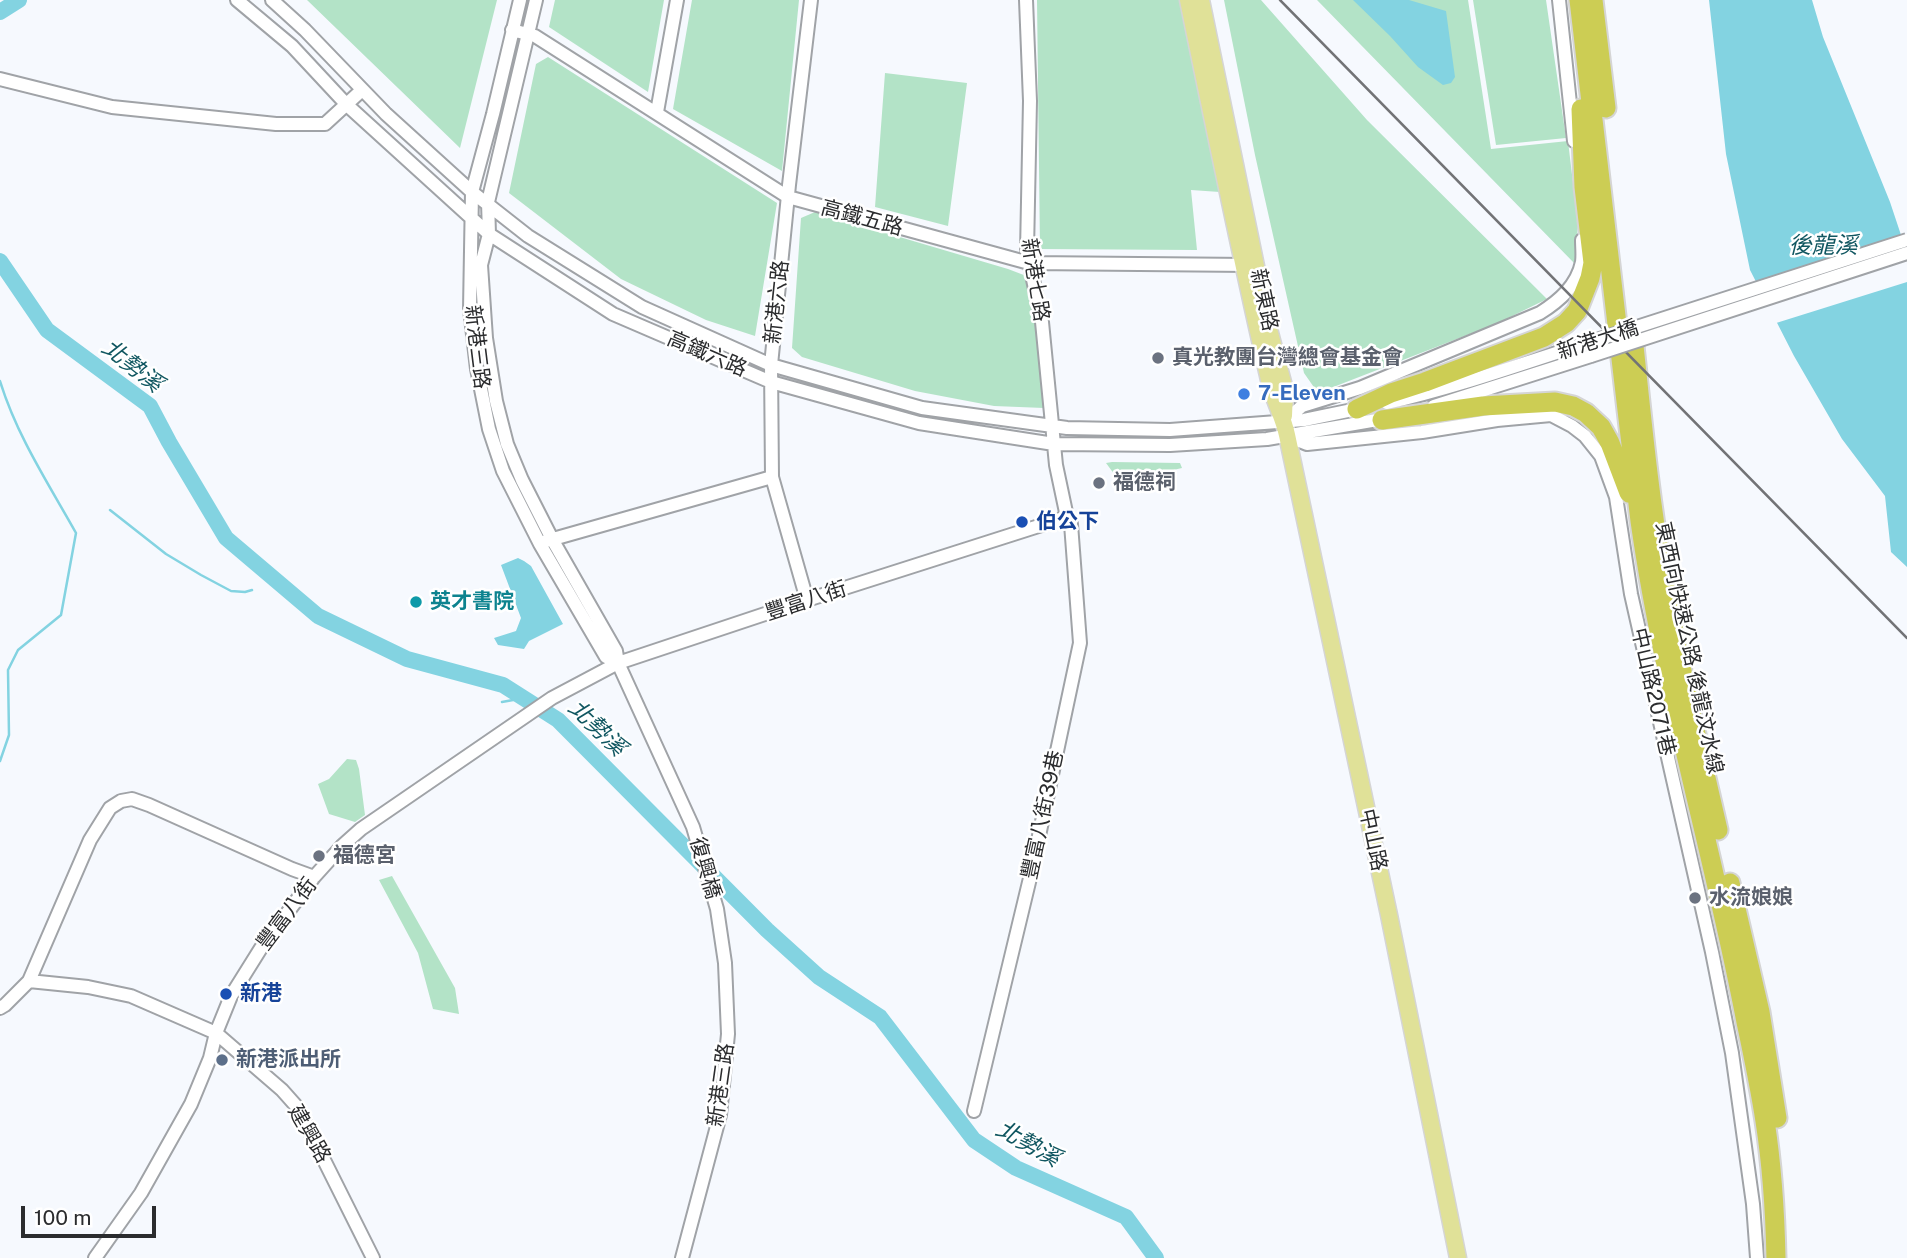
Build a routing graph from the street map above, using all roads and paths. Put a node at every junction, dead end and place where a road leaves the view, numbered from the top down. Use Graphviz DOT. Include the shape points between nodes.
graph roads {
  1 [pos="237,0"];
  2 [pos="272,0"];
  3 [pos="520,0"];
  4 [pos="536,0"];
  5 [pos="677,0"];
  6 [pos="811,0"];
  7 [pos="1026,0"];
  8 [pos="1188,0"];
  9 [pos="1201,0"];
  10 [pos="1559,0"];
  11 [pos="1578,0"];
  12 [pos="1593,0"];
  13 [pos="512,30"];
  14 [pos="528,34"];
  15 [pos="0,79"];
  16 [pos="362,90"];
  17 [pos="348,105"];
  18 [pos="657,112"];
  19 [pos="472,192"];
  20 [pos="788,197"];
  21 [pos="488,202"];
  22 [pos="472,218"];
  23 [pos="489,234"];
  24 [pos="1907,240"];
  25 [pos="1907,253"];
  26 [pos="1030,263"];
  27 [pos="1249,265"];
  28 [pos="1491,334"];
  29 [pos="1493,353"];
  30 [pos="771,365"];
  31 [pos="771,382"];
  32 [pos="1357,409"];
  33 [pos="1382,421"];
  34 [pos="1052,426"];
  35 [pos="1286,429"];
  36 [pos="1054,444"];
  37 [pos="772,477"];
  38 [pos="1067,517"];
  39 [pos="1640,521"];
  40 [pos="546,541"];
  41 [pos="807,600"];
  42 [pos="618,663"];
  43 [pos="693,827"];
  44 [pos="314,877"];
  45 [pos="717,909"];
  46 [pos="29,981"];
  47 [pos="0,1008"];
  48 [pos="216,1033"];
  49 [pos="974,1111"];
  50 [pos="95,1258"];
  51 [pos="373,1258"];
  52 [pos="682,1258"];
  53 [pos="1458,1258"];
  54 [pos="1757,1258"];
  55 [pos="1776,1258"];
  56 [pos="1790,1258"];
  1 -- 17 [label="street, 高鐵六路" via="292,46"];
  2 -- 16 [label="street, 高鐵六路"];
  3 -- 13 [label="street, 新港三路"];
  4 -- 14 [label="street, 新港三路"];
  5 -- 18 [label="street"];
  6 -- 20 [label="street, 新港六路"];
  7 -- 26 [label="street, 新港七路"];
  8 -- 27 [label="main road, 新東路"];
  9 -- 27 [label="main road, 新東路"];
  10 -- 28 [label="street" via="1583,261 1560,300"];
  11 -- 32 [label="highway" via="1584,187 1593,263 1577,311 1544,337"];
  11 -- 39 [label="highway, 東西向快速公路 後龍汶水線"];
  12 -- 56 [label="highway, 東西向快速公路 後龍汶水線" via="1652,508 1680,661 1760,1012 1773,1088"];
  13 -- 14 [label="street, 高鐵五路"];
  13 -- 19 [label="street, 新港三路"];
  14 -- 18 [label="street, 高鐵五路"];
  14 -- 21 [label="street, 新港三路"];
  15 -- 17 [label="street" via="112,107 276,124 325,124"];
  16 -- 17 [label="street"];
  16 -- 19 [label="street, 高鐵六路"];
  17 -- 22 [label="street, 高鐵六路"];
  18 -- 20 [label="street, 高鐵五路"];
  19 -- 21 [label="street, 高鐵六路"];
  19 -- 22 [label="street, 新港三路"];
  20 -- 26 [label="street, 高鐵五路"];
  20 -- 30 [label="street, 新港六路"];
  21 -- 23 [label="street, 新港三路"];
  21 -- 30 [label="street, 高鐵六路" via="528,236 642,307"];
  22 -- 23 [label="street, 高鐵六路"];
  22 -- 40 [label="street, 新港三路" via="470,309 489,429 503,471"];
  23 -- 31 [label="street, 高鐵六路" via="613,314"];
  23 -- 40 [label="street, 新港三路" via="481,265 496,401 507,444"];
  24 -- 32 [label="street, 新港大橋, bridge" via="1421,396"];
  25 -- 33 [label="street, 新港大橋, bridge"];
  26 -- 27 [label="street, 高鐵五路"];
  26 -- 34 [label="street, 新港七路" via="1042,322"];
  27 -- 35 [label="main road, 新東路" via="1272,394"];
  28 -- 29 [label="street"];
  28 -- 35 [label="street" via="1302,406"];
  30 -- 31 [label="street, 新港六路"];
  30 -- 34 [label="street, 高鐵六路" via="922,408"];
  31 -- 36 [label="street, 高鐵六路" via="919,423"];
  31 -- 37 [label="street, 新港六路"];
  32 -- 35 [label="street, 新港大橋" via="1304,420"];
  33 -- 35 [label="street, 新港大橋"];
  33 -- 39 [label="highway" via="1483,406 1573,405 1601,427"];
  34 -- 35 [label="street, 高鐵六路"];
  34 -- 36 [label="street, 新港七路"];
  35 -- 36 [label="street, 高鐵六路" via="1267,439 1170,445"];
  35 -- 53 [label="main road, 中山路"];
  35 -- 54 [label="street, 中山路2071巷" via="1307,444 1551,415 1585,436 1601,456 1616,496 1631,594 1732,1053"];
  36 -- 38 [label="street, 新港七路"];
  37 -- 40 [label="street"];
  37 -- 41 [label="street, 新港六路"];
  38 -- 41 [label="street, 豐富八街"];
  38 -- 49 [label="street, 豐富八街39巷" via="1080,643"];
  39 -- 55 [label="highway, 東西向快速公路 後龍汶水線" via="1664,659 1740,986 1765,1121"];
  40 -- 42 [label="street, 新港三路" via="616,651"];
  41 -- 42 [label="street, 豐富八街"];
  42 -- 43 [label="street, 新港三路"];
  42 -- 44 [label="street, 豐富八街" via="521,718 361,829"];
  43 -- 45 [label="street, 復興橋"];
  44 -- 46 [label="street" via="149,805 132,799 121,801 110,808 90,840"];
  44 -- 48 [label="street, 豐富八街" via="261,948 231,996"];
  45 -- 52 [label="street, 新港三路" via="727,993 725,1071 720,1115"];
  46 -- 47 [label="street"];
  46 -- 48 [label="street, 建興路" via="131,996"];
  48 -- 50 [label="street, 豐富八街" via="191,1104 141,1193"];
  48 -- 51 [label="street, 建興路" via="298,1108"];
}
